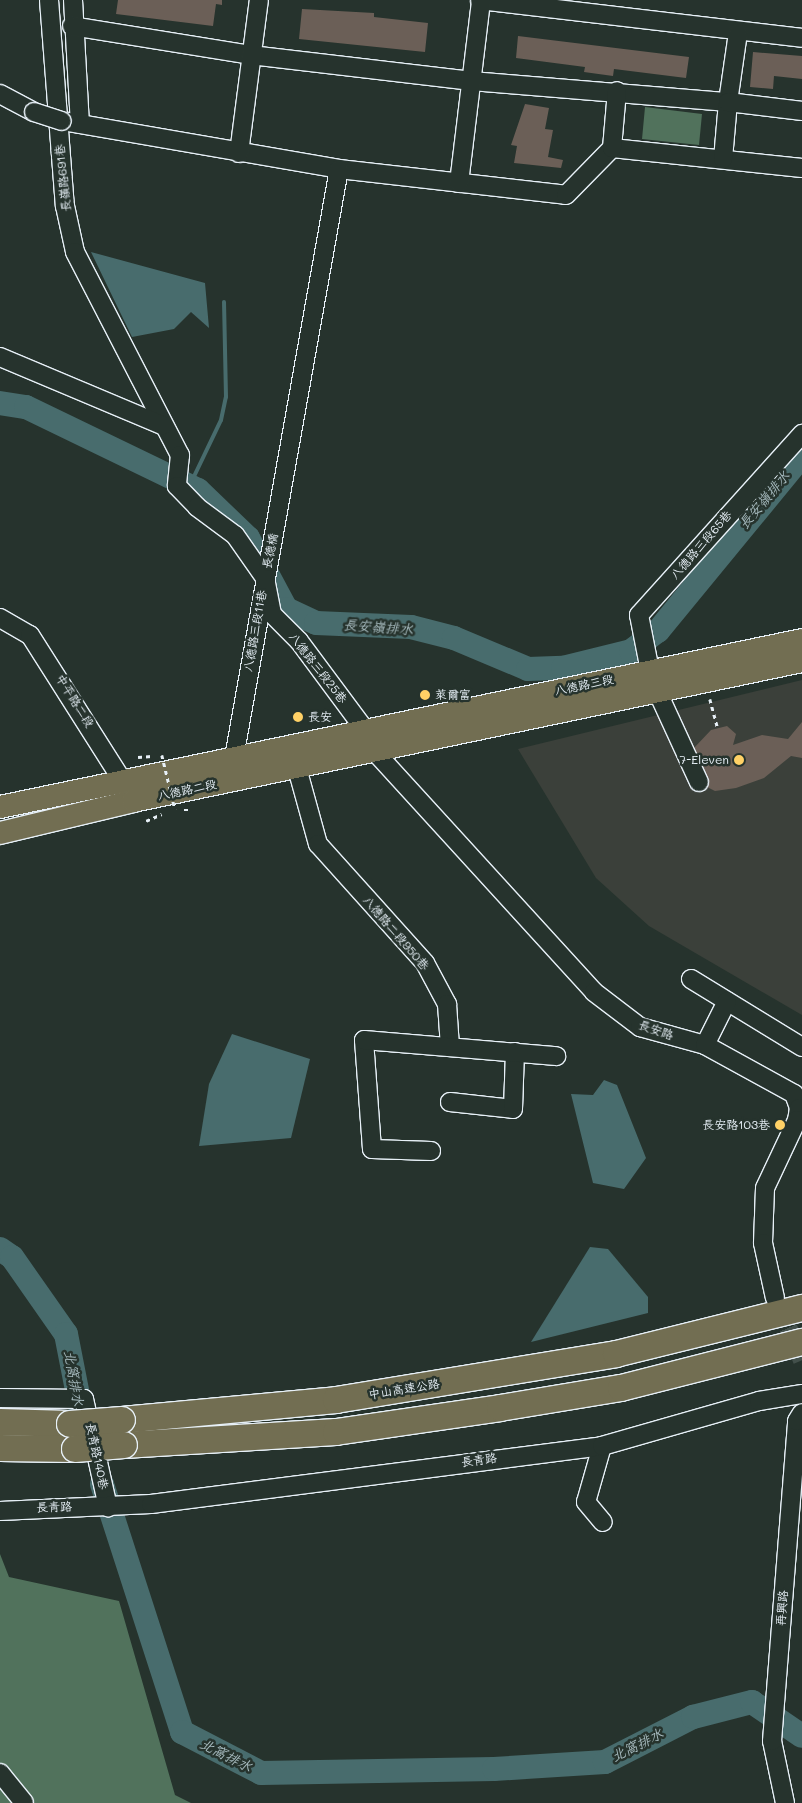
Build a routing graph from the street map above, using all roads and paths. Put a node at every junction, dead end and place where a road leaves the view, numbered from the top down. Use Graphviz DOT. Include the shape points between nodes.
graph roads {
  1 [pos="49,0"];
  2 [pos="73,0"];
  3 [pos="259,0"];
  4 [pos="481,0"];
  5 [pos="72,26"];
  6 [pos="738,33"];
  7 [pos="802,38"];
  8 [pos="251,56"];
  9 [pos="470,80"];
  10 [pos="617,91"];
  11 [pos="0,94"];
  12 [pos="728,102"];
  13 [pos="802,111"];
  14 [pos="80,124"];
  15 [pos="612,148"];
  16 [pos="239,152"];
  17 [pos="722,159"];
  18 [pos="802,168"];
  19 [pos="339,169"];
  20 [pos="460,183"];
  21 [pos="0,357"];
  22 [pos="162,424"];
  23 [pos="802,434"];
  24 [pos="265,578"];
  25 [pos="0,618"];
  26 [pos="802,640"];
  27 [pos="802,661"];
  28 [pos="650,671"];
  29 [pos="706,683"];
  30 [pos="658,693"];
  31 [pos="718,729"];
  32 [pos="366,730"];
  33 [pos="376,753"];
  34 [pos="162,755"];
  35 [pos="233,756"];
  36 [pos="298,768"];
  37 [pos="231,780"];
  38 [pos="699,782"];
  39 [pos="129,791"];
  40 [pos="0,807"];
  41 [pos="175,809"];
  42 [pos="0,833"];
  43 [pos="691,979"];
  44 [pos="727,1001"];
  45 [pos="706,1045"];
  46 [pos="450,1047"];
  47 [pos="802,1047"];
  48 [pos="515,1052"];
  49 [pos="556,1056"];
  50 [pos="450,1102"];
  51 [pos="801,1109"];
  52 [pos="431,1151"];
  53 [pos="775,1298"];
  54 [pos="802,1308"];
  55 [pos="802,1342"];
  56 [pos="802,1394"];
  57 [pos="0,1398"];
  58 [pos="802,1413"];
  59 [pos="0,1422"];
  60 [pos="123,1433"];
  61 [pos="602,1446"];
  62 [pos="0,1448"];
  63 [pos="108,1507"];
  64 [pos="0,1511"];
  65 [pos="603,1522"];
  66 [pos="0,1773"];
  67 [pos="24,1803"];
  68 [pos="785,1803"];
  1 -- 22 [label="street, 長嶺路691巷" via="65,206 76,252"];
  2 -- 5 [label="street"];
  3 -- 8 [label="street"];
  4 -- 6 [label="street"];
  4 -- 9 [label="street"];
  5 -- 8 [label="street"];
  5 -- 14 [label="street"];
  6 -- 7 [label="street"];
  6 -- 12 [label="street"];
  8 -- 9 [label="street"];
  8 -- 16 [label="street"];
  9 -- 10 [label="street"];
  9 -- 20 [label="street"];
  10 -- 12 [label="street"];
  10 -- 15 [label="street"];
  11 -- 14 [label="street, bridge" via="34,112"];
  12 -- 13 [label="street"];
  12 -- 17 [label="street"];
  14 -- 16 [label="street"];
  15 -- 17 [label="street"];
  15 -- 20 [label="street" via="566,196"];
  16 -- 19 [label="street"];
  17 -- 18 [label="street"];
  19 -- 20 [label="street"];
  19 -- 24 [label="street, 長德橋"];
  21 -- 22 [label="street"];
  22 -- 24 [label="street, 八德路三段11巷" via="180,455 177,486 196,507 235,535"];
  23 -- 28 [label="street, 八德路三段65巷" via="639,616"];
  24 -- 32 [label="street, 八德路三段25巷" via="272,614 299,641"];
  24 -- 35 [label="street, 八德路三段11巷"];
  25 -- 39 [label="street, 中平路二段" via="30,635"];
  26 -- 28 [label="main road, 八德路三段"];
  27 -- 29 [label="main road, 八德路三段"];
  28 -- 32 [label="main road, 八德路三段"];
  29 -- 30 [label="main road, 八德路三段"];
  29 -- 31 [label="path"];
  30 -- 33 [label="main road, 八德路三段"];
  30 -- 38 [label="street"];
  32 -- 33 [label="street, 八德路三段25巷"];
  32 -- 35 [label="main road, 八德路二段"];
  33 -- 36 [label="main road, 八德路二段"];
  33 -- 45 [label="street, 長安路" via="616,1012 640,1027"];
  34 -- 41 [label="path, bridge"];
  35 -- 37 [label="street, 八德路三段11巷"];
  35 -- 39 [label="main road, 八德路二段"];
  36 -- 37 [label="main road, 八德路二段"];
  36 -- 46 [label="street, 八德路二段950巷" via="318,844 425,963 447,1004"];
  37 -- 39 [label="main road, 八德路二段"];
  39 -- 40 [label="main road, 八德路二段"];
  39 -- 42 [label="main road, 八德路二段"];
  43 -- 44 [label="street"];
  44 -- 45 [label="street"];
  44 -- 47 [label="street"];
  45 -- 51 [label="street, 長安路" via="781,1085 794,1094"];
  46 -- 48 [label="street"];
  46 -- 52 [label="street" via="364,1040 372,1149"];
  48 -- 49 [label="street"];
  48 -- 50 [label="street" via="514,1109"];
  51 -- 53 [label="street, 長安路" via="765,1188 763,1243"];
  54 -- 60 [label="highway, 中山高速公路" via="598,1358"];
  55 -- 60 [label="highway, 中山高速公路" via="621,1388 336,1432"];
  56 -- 61 [label="street, 長青路" via="759,1401"];
  57 -- 63 [label="street, 長青路140巷" via="84,1399"];
  58 -- 68 [label="street, 再興路" via="797,1420 772,1741"];
  59 -- 60 [label="highway, 中山高速公路, bridge" via="70,1424"];
  60 -- 62 [label="highway, 中山高速公路, bridge" via="75,1449"];
  61 -- 63 [label="street, 長青路"];
  61 -- 65 [label="street" via="586,1502"];
  63 -- 64 [label="street, 長青路"];
  66 -- 67 [label="street"];
}
